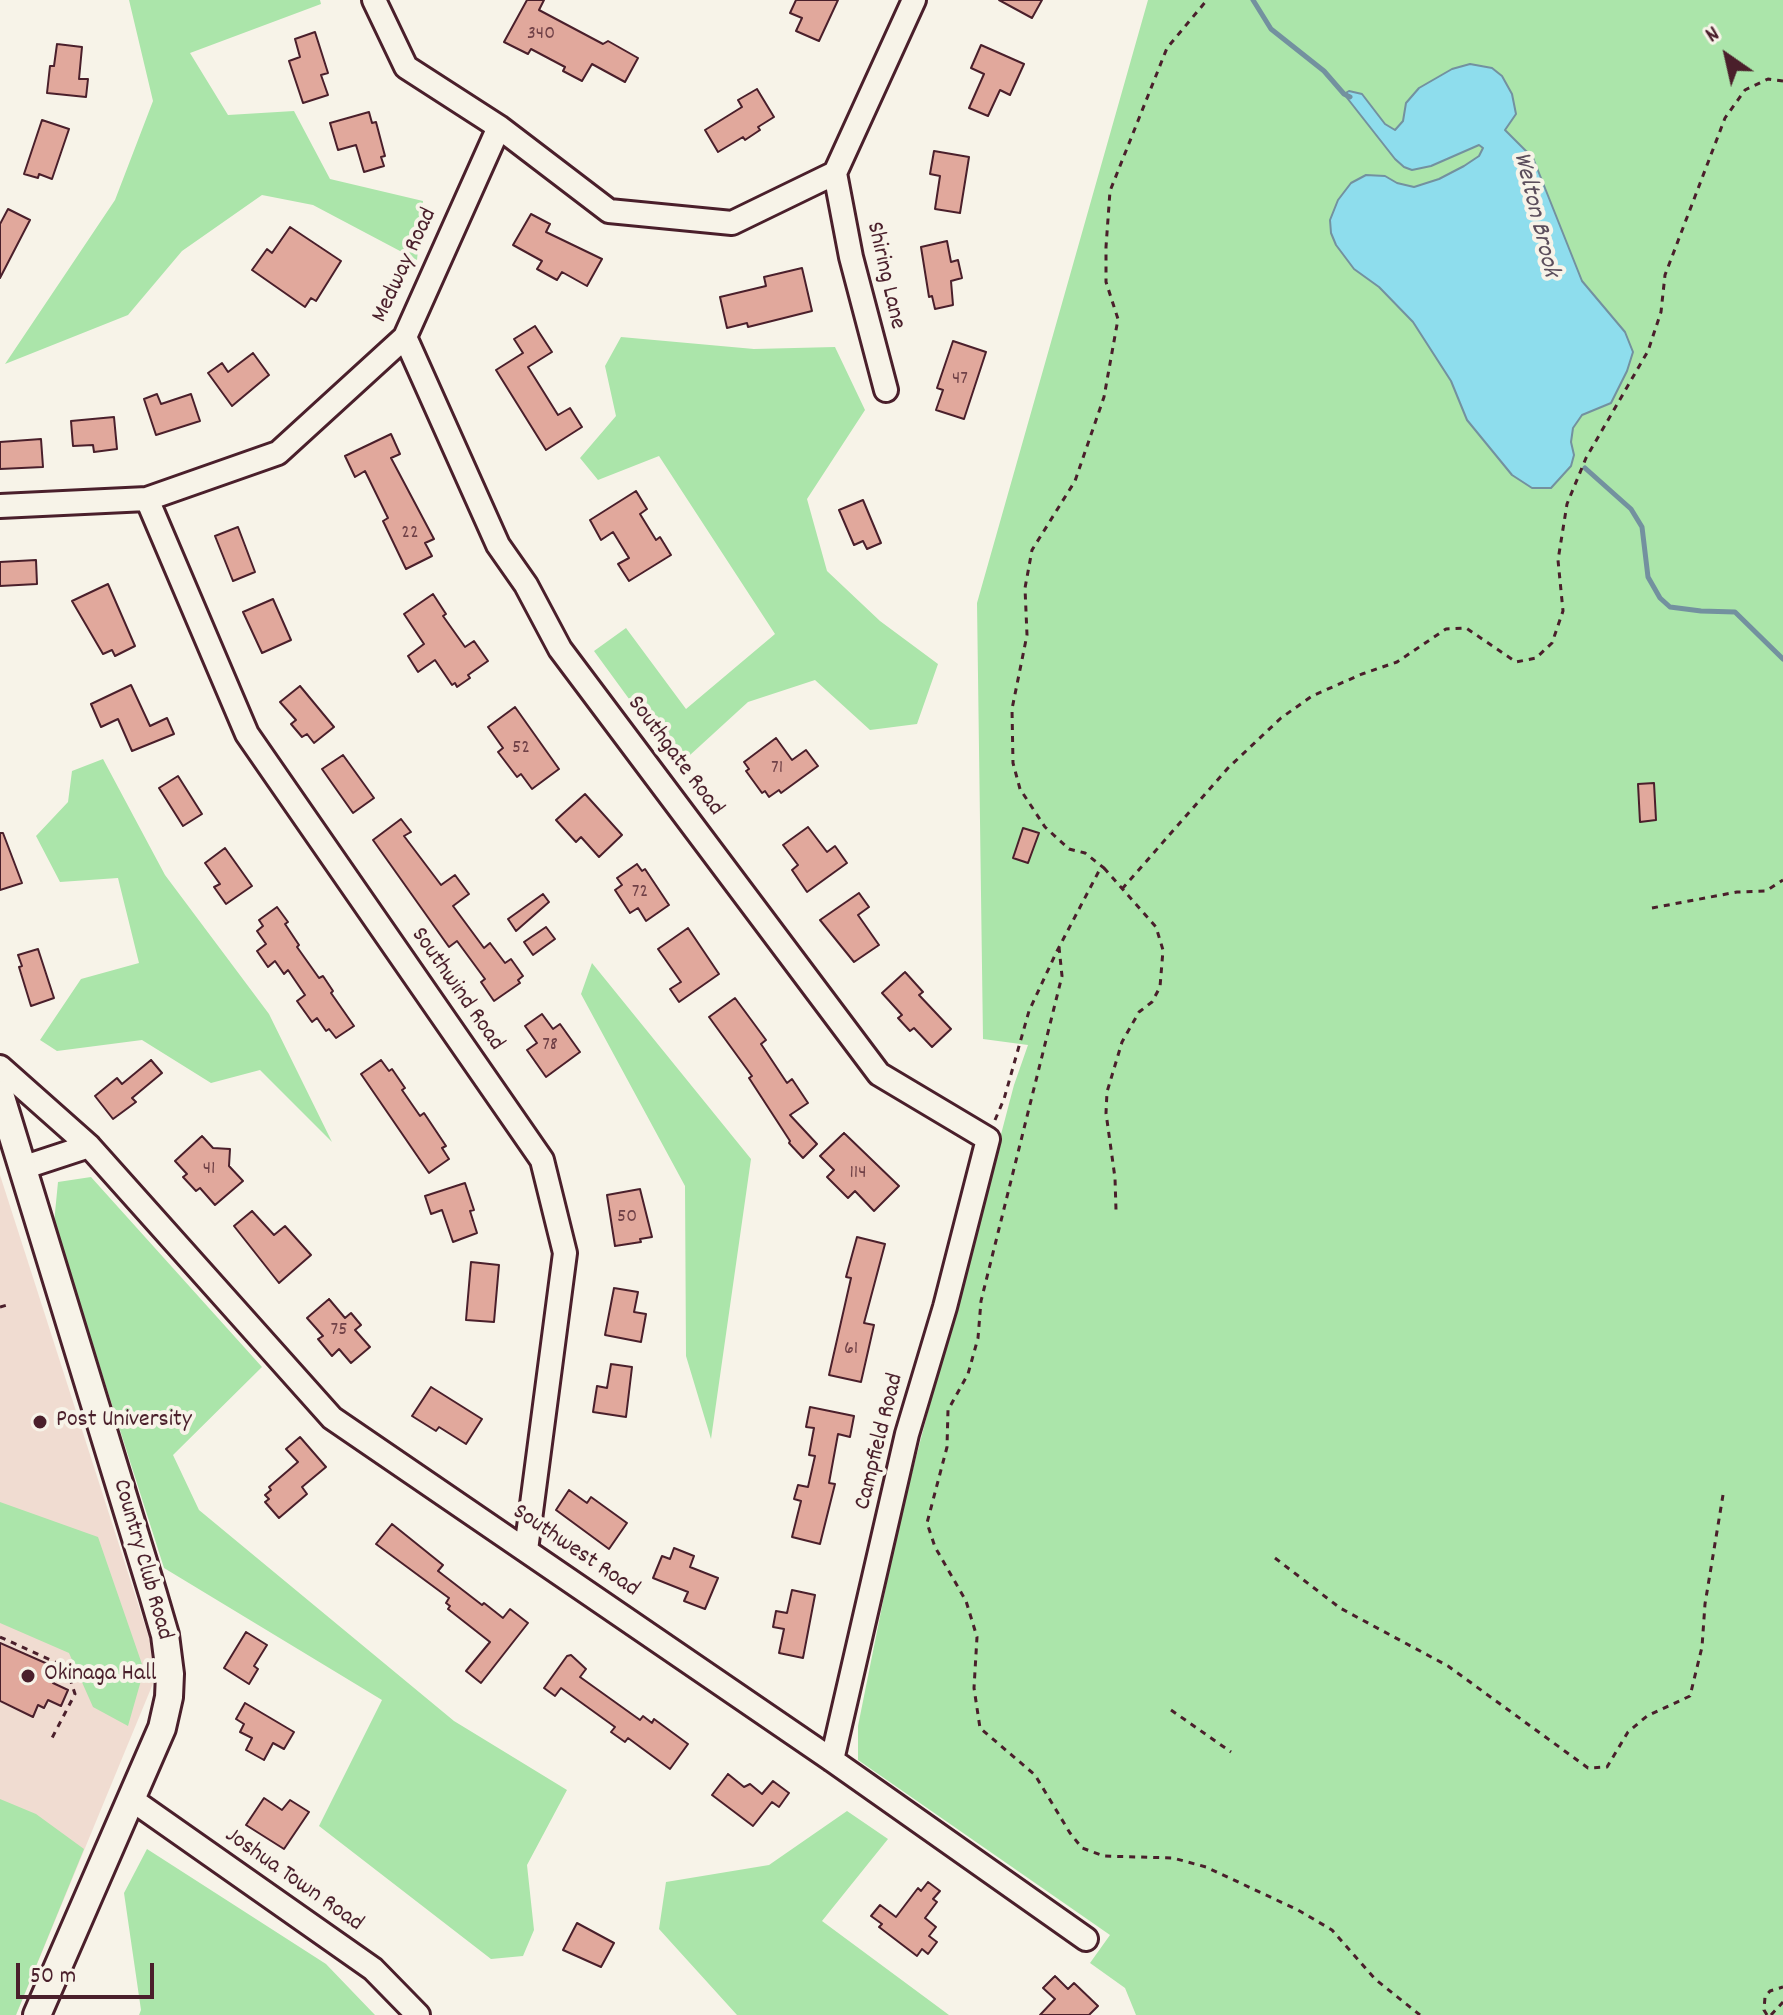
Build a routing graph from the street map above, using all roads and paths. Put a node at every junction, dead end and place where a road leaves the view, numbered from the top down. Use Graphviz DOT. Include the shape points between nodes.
graph roads {
  1 [pos="374,0"];
  2 [pos="914,0"];
  3 [pos="1207,0"];
  4 [pos="1783,81"];
  5 [pos="499,127"];
  6 [pos="835,173"];
  7 [pos="405,337"];
  8 [pos="886,390"];
  9 [pos="147,499"];
  10 [pos="0,506"];
  11 [pos="1104,868"];
  12 [pos="1783,880"];
  13 [pos="1122,889"];
  14 [pos="1652,908"];
  15 [pos="1059,947"];
  16 [pos="0,1067"];
  17 [pos="0,1094"];
  18 [pos="988,1139"];
  19 [pos="89,1146"];
  20 [pos="22,1168"];
  21 [pos="1116,1210"];
  22 [pos="7,1305"];
  23 [pos="0,1307"];
  24 [pos="1723,1495"];
  25 [pos="526,1550"];
  26 [pos="1275,1558"];
  27 [pos="0,1637"];
  28 [pos="1171,1710"];
  29 [pos="52,1738"];
  30 [pos="1231,1752"];
  31 [pos="832,1760"];
  32 [pos="131,1799"];
  33 [pos="1086,1939"];
  34 [pos="1783,1987"];
  35 [pos="1783,2002"];
  36 [pos="37,2015"];
  37 [pos="418,2015"];
  38 [pos="1420,2015"];
  39 [pos="1769,2015"];
  1 -- 5 [label="street" via="406,67"];
  2 -- 6 [label="street"];
  3 -- 11 [label="path" via="1167,48 1110,191 1106,282 1118,319 1104,397 1075,481 1032,550 1025,588 1027,635 1012,709 1013,763 1020,789 1057,838"];
  4 -- 13 [label="path" via="1768,79 1745,90 1725,118 1665,275 1661,312 1648,351 1586,458 1567,504 1558,560 1563,611 1552,643 1536,658 1516,662 1466,628 1446,629 1397,662 1312,696 1228,768"];
  5 -- 6 [label="street" via="609,211 732,223"];
  5 -- 7 [label="street, Medway Road"];
  6 -- 8 [label="street, Shiring Lane"];
  7 -- 9 [label="street, Medway Road" via="278,453"];
  7 -- 18 [label="street, Southgate Road" via="498,545 560,649 879,1074"];
  9 -- 10 [label="street, Medway Road"];
  9 -- 25 [label="street, Southwind Road" via="247,734 542,1160 565,1253"];
  11 -- 13 [label="path"];
  11 -- 15 [label="path"];
  12 -- 14 [label="path" via="1766,891"];
  13 -- 21 [label="path" via="1156,927 1163,950 1160,987 1122,1042 1107,1092"];
  15 -- 18 [label="path" via="1029,1011"];
  15 -- 38 [label="path" via="1062,976 981,1301 978,1338 968,1374 948,1410 947,1447 927,1523 966,1601 977,1637 974,1688 980,1728 1035,1775 1082,1848 1104,1856 1173,1858 1206,1867 1298,1910 1332,1930 1375,1979"];
  16 -- 19 [label="street, Southwest Road"];
  17 -- 20 [label="street, Country Club Road"];
  18 -- 31 [label="street, Campfield Road" via="907,1434"];
  19 -- 20 [label="street"];
  19 -- 25 [label="street, Southwest Road" via="332,1418"];
  20 -- 32 [label="street, Country Club Road" via="166,1644 167,1711"];
  22 -- 23 [label="path"];
  24 -- 26 [label="path" via="1690,1696 1647,1716 1628,1732 1607,1767 1588,1768 1448,1666 1340,1608"];
  25 -- 31 [label="street, Southwest Road"];
  27 -- 29 [label="path" via="66,1667 75,1694"];
  28 -- 30 [label="path"];
  31 -- 33 [label="street, Southwest Road"];
  32 -- 36 [label="street, Country Club Road"];
  32 -- 37 [label="street, Joshua Town Road" via="373,1969"];
  34 -- 39 [label="path" via="1765,1997"];
  35 -- 39 [label="path"];
}
